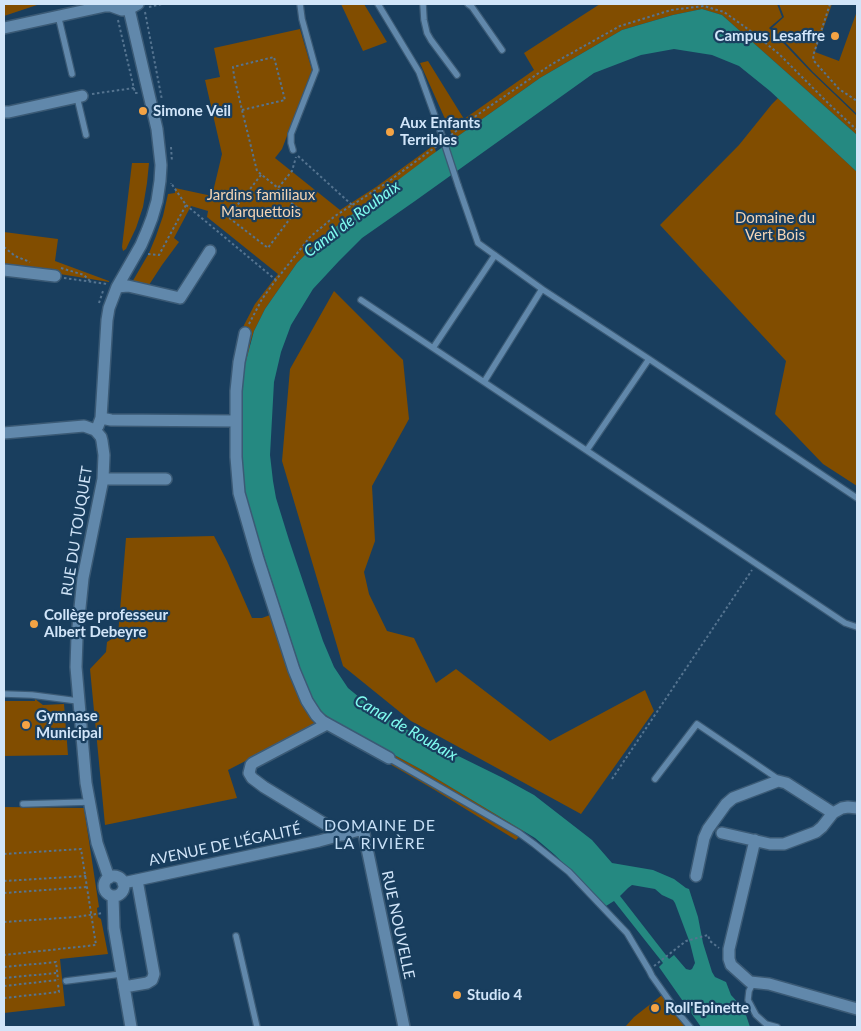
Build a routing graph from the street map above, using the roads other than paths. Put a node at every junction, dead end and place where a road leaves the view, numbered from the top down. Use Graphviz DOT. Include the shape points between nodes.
graph roads {
  1 [pos="300,4"];
  2 [pos="378,4"];
  3 [pos="423,4"];
  4 [pos="468,4"];
  5 [pos="133,8"];
  6 [pos="58,15"];
  7 [pos="4,28"];
  8 [pos="502,50"];
  9 [pos="72,74"];
  10 [pos="457,75"];
  11 [pos="80,96"];
  12 [pos="4,112"];
  13 [pos="86,135"];
  14 [pos="293,150"];
  15 [pos="210,251"];
  16 [pos="495,255"];
  17 [pos="4,270"];
  18 [pos="54,276"];
  19 [pos="111,284"];
  20 [pos="542,289"];
  21 [pos="361,300"];
  22 [pos="245,333"];
  23 [pos="432,348"];
  24 [pos="650,359"];
  25 [pos="484,382"];
  26 [pos="101,418"];
  27 [pos="236,421"];
  28 [pos="95,430"];
  29 [pos="4,433"];
  30 [pos="587,450"];
  31 [pos="103,479"];
  32 [pos="166,479"];
  33 [pos="857,498"];
  34 [pos="857,627"];
  35 [pos="4,694"];
  36 [pos="78,701"];
  37 [pos="327,724"];
  38 [pos="389,758"];
  39 [pos="655,780"];
  40 [pos="782,782"];
  41 [pos="89,802"];
  42 [pos="23,804"];
  43 [pos="857,808"];
  44 [pos="833,813"];
  45 [pos="363,829"];
  46 [pos="722,833"];
  47 [pos="342,835"];
  48 [pos="755,840"];
  49 [pos="696,876"];
  50 [pos="109,878"];
  51 [pos="137,880"];
  52 [pos="123,883"];
  53 [pos="113,896"];
  54 [pos="236,936"];
  55 [pos="121,974"];
  56 [pos="66,981"];
  57 [pos="753,983"];
  58 [pos="124,987"];
  59 [pos="857,1009"];
  60 [pos="131,1027"];
  61 [pos="257,1027"];
  62 [pos="404,1027"];
  63 [pos="690,1027"];
  64 [pos="777,1027"];
  1 -- 14 [label="lane" via="316,70 291,134"];
  2 -- 16 [label="lane, bridge" via="419,72 478,244"];
  3 -- 10 [label="lane" via="430,40"];
  4 -- 8 [label="lane"];
  5 -- 6 [label="street" via="105,6"];
  5 -- 19 [label="street" via="143,89 157,129 161,165 157,201 147,232"];
  6 -- 7 [label="street"];
  6 -- 9 [label="lane"];
  11 -- 12 [label="street"];
  11 -- 13 [label="lane"];
  15 -- 19 [label="street" via="180,298"];
  16 -- 20 [label="lane"];
  16 -- 23 [label="lane"];
  17 -- 18 [label="street"];
  19 -- 26 [label="street"];
  20 -- 24 [label="lane"];
  20 -- 25 [label="lane"];
  21 -- 23 [label="lane"];
  22 -- 27 [label="street" via="239,362"];
  23 -- 25 [label="lane"];
  24 -- 30 [label="lane"];
  24 -- 33 [label="lane"];
  25 -- 30 [label="lane"];
  26 -- 27 [label="street"];
  26 -- 28 [label="street"];
  27 -- 37 [label="street" via="239,492 255,550 298,681 316,715"];
  28 -- 29 [label="street" via="84,426"];
  28 -- 31 [label="street, RUE DU TOUQUET" via="103,446"];
  30 -- 34 [label="lane" via="845,623"];
  31 -- 32 [label="street"];
  31 -- 36 [label="street, RUE DU TOUQUET" via="79,609"];
  35 -- 36 [label="lane"];
  36 -- 41 [label="street, RUE DU TOUQUET"];
  37 -- 38 [label="street"];
  37 -- 47 [label="street" via="253,762 250,773 264,787"];
  38 -- 63 [label="lane" via="519,833 569,872 627,933 652,976"];
  39 -- 40 [label="lane" via="697,724"];
  40 -- 44 [label="street"];
  40 -- 49 [label="street" via="733,798 726,804 706,833"];
  41 -- 42 [label="lane"];
  41 -- 50 [label="street, RUE DU TOUQUET" via="98,847"];
  43 -- 44 [label="street" via="842,808"];
  44 -- 48 [label="street" via="822,827 809,835 780,844"];
  45 -- 47 [label="street, AVENUE DE L'ÉGALITÉ"];
  45 -- 62 [label="street, RUE NOUVELLE"];
  46 -- 48 [label="street"];
  47 -- 51 [label="street, AVENUE DE L'ÉGALITÉ"];
  48 -- 57 [label="street" via="728,956 731,965"];
  50 -- 52 [label="street" via="118,878"];
  50 -- 53 [label="street, RUE DU TOUQUET" via="104,887"];
  51 -- 52 [label="street, AVENUE DE L'ÉGALITÉ"];
  51 -- 58 [label="street" via="154,974 147,983"];
  52 -- 53 [label="street" via="121,893"];
  53 -- 55 [label="street, RUE DU TOUQUET"];
  54 -- 61 [label="lane"];
  55 -- 56 [label="lane"];
  55 -- 58 [label="street, RUE DU TOUQUET"];
  57 -- 59 [label="street" via="769,984"];
  57 -- 64 [label="lane" via="748,1000 756,1015 766,1024"];
  58 -- 60 [label="street, RUE DU TOUQUET"];
}
